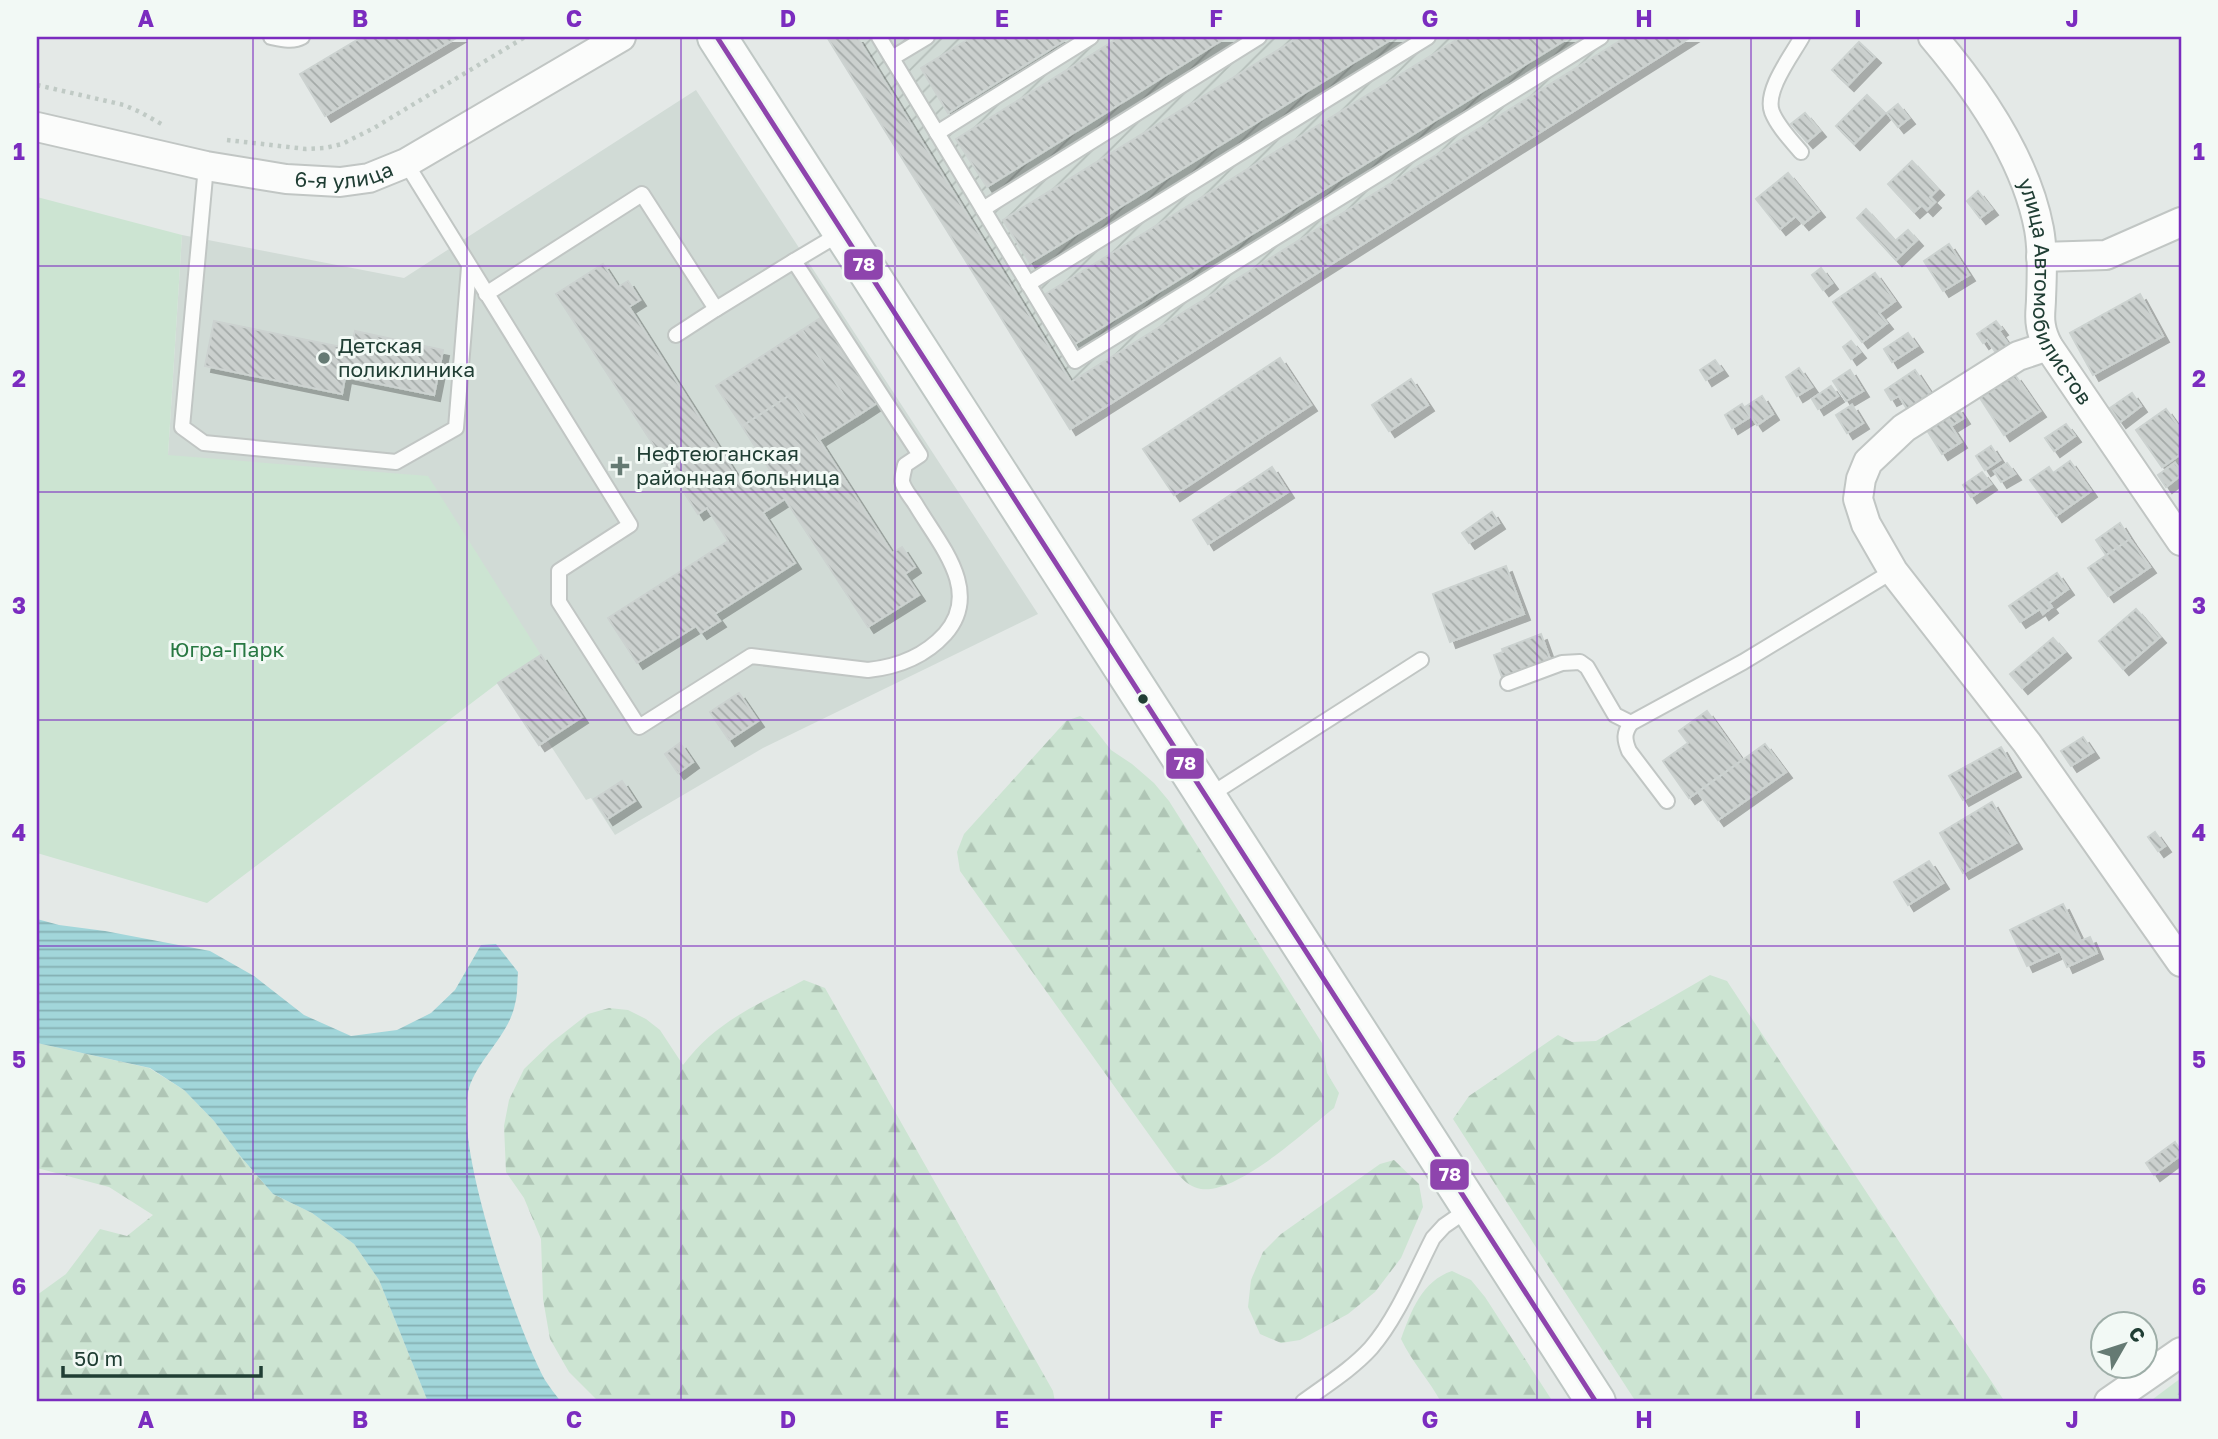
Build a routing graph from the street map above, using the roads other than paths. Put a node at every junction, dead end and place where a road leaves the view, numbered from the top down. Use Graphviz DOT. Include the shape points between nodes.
graph roads {
  1 [pos="271,37"];
  2 [pos="302,37"];
  3 [pos="621,37"];
  4 [pos="717,37"];
  5 [pos="879,37"];
  6 [pos="927,37"];
  7 [pos="1091,37"];
  8 [pos="1259,37"];
  9 [pos="1428,37"];
  10 [pos="1601,37"];
  11 [pos="1802,37"];
  12 [pos="1933,37"];
  13 [pos="892,58"];
  14 [pos="37,127"];
  15 [pos="937,133"];
  16 [pos="1801,152"];
  17 [pos="407,163"];
  18 [pos="206,166"];
  19 [pos="983,209"];
  20 [pos="2181,222"];
  21 [pos="842,232"];
  22 [pos="2041,257"];
  23 [pos="794,261"];
  24 [pos="469,267"];
  25 [pos="1028,284"];
  26 [pos="486,294"];
  27 [pos="716,309"];
  28 [pos="676,335"];
  29 [pos="2048,346"];
  30 [pos="2181,541"];
  31 [pos="1893,571"];
  32 [pos="1421,660"];
  33 [pos="1508,683"];
  34 [pos="1631,723"];
  35 [pos="1206,797"];
  36 [pos="1667,801"];
  37 [pos="2181,962"];
  38 [pos="1470,1208"];
  39 [pos="2181,1352"];
  40 [pos="1303,1402"];
  41 [pos="1596,1402"];
  42 [pos="2109,1402"];
  1 -- 2 [label="lane"];
  3 -- 17 [label="street, 6-я улица"];
  4 -- 21 [label="street"];
  5 -- 13 [label="lane"];
  6 -- 13 [label="lane"];
  7 -- 15 [label="lane"];
  8 -- 19 [label="lane"];
  9 -- 25 [label="lane"];
  10 -- 25 [label="lane" via="1075,361"];
  11 -- 16 [label="lane" via="1770,94 1780,127"];
  12 -- 22 [label="street, улица Автомобилистов" via="1963,72 2014,158 2039,229"];
  13 -- 15 [label="lane"];
  14 -- 18 [label="street, 6-я улица"];
  15 -- 19 [label="lane"];
  17 -- 18 [label="street, 6-я улица" via="369,178 340,182"];
  17 -- 24 [label="lane"];
  18 -- 24 [label="lane" via="182,427 204,443 396,462 456,428"];
  19 -- 25 [label="lane"];
  20 -- 22 [label="street" via="2106,255"];
  21 -- 23 [label="lane"];
  21 -- 35 [label="street"];
  22 -- 29 [label="street, улица Автомобилистов" via="2040,324"];
  23 -- 26 [label="lane" via="920,455 905,465 902,482 954,569 961,588 960,608 938,641 895,666 868,670 751,656 639,727 559,602 559,571 630,524"];
  23 -- 27 [label="lane"];
  24 -- 26 [label="lane"];
  26 -- 27 [label="lane" via="642,194"];
  27 -- 28 [label="lane"];
  29 -- 30 [label="street, улица Автомобилистов"];
  29 -- 31 [label="street" via="2018,356 1949,398 1904,428 1868,462 1858,499 1866,524"];
  31 -- 34 [label="lane"];
  31 -- 37 [label="street" via="2027,743"];
  32 -- 35 [label="lane"];
  33 -- 34 [label="lane" via="1562,663 1580,662 1615,715"];
  34 -- 36 [label="lane" via="1625,731 1629,751"];
  35 -- 38 [label="street"];
  38 -- 40 [label="lane" via="1433,1238 1372,1347"];
  38 -- 41 [label="street"];
  39 -- 42 [label="street"];
}
